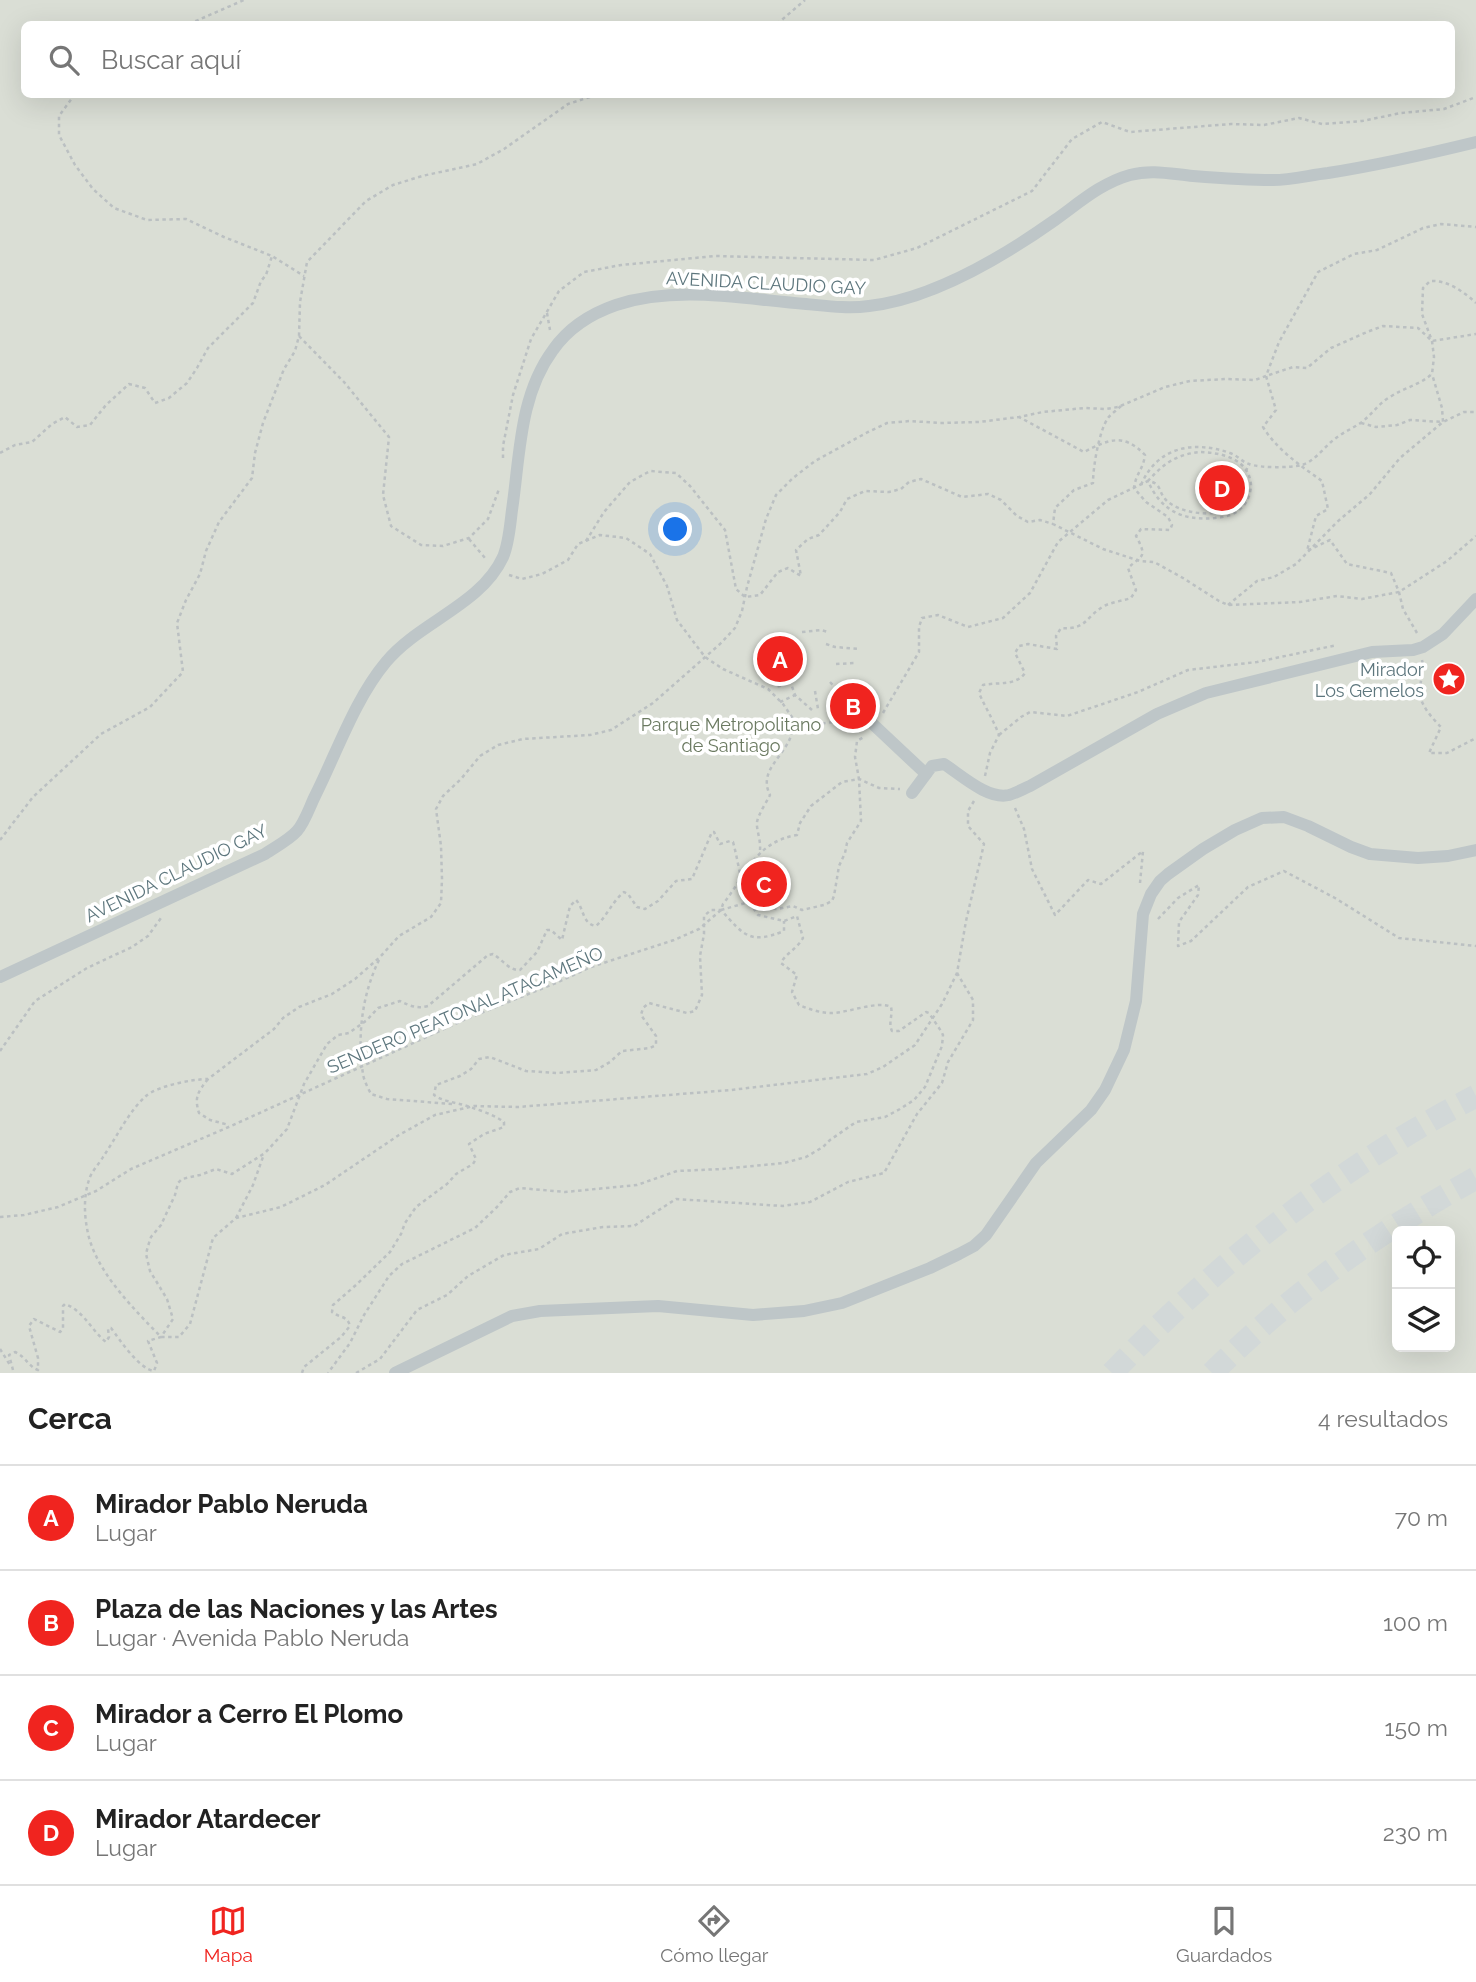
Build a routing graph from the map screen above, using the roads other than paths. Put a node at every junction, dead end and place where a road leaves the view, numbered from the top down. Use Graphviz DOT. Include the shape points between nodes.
graph roads {
  1 [pos="1476,142"];
  2 [pos="1476,599"];
  3 [pos="860,712"];
  4 [pos="926,774"];
  5 [pos="912,793"];
  6 [pos="1476,850"];
  7 [pos="0,977"];
  8 [pos="395,1373"];
  1 -- 7 [label="street, AVENIDA CLAUDIO GAY" via="1379,165 1277,180 1157,171 1132,174 1081,200 1012,249 942,286 900,301 837,307 669,294 639,298 591,315 554,348 531,394 504,555 488,583 383,664 358,704 298,831 265,854"];
  2 -- 4 [label="street" via="1443,634 1419,648 1372,652 1206,693 1009,795 987,793 944,764 932,766"];
  3 -- 4 [label="street"];
  4 -- 5 [label="street"];
  6 -- 8 [label="street" via="1418,858 1370,854 1284,817 1262,818 1203,849 1160,881 1143,914 1136,1001 1124,1050 1105,1090 1091,1110 1036,1163 986,1235 930,1268 842,1303 804,1311 753,1315 657,1306 512,1316"];
}
